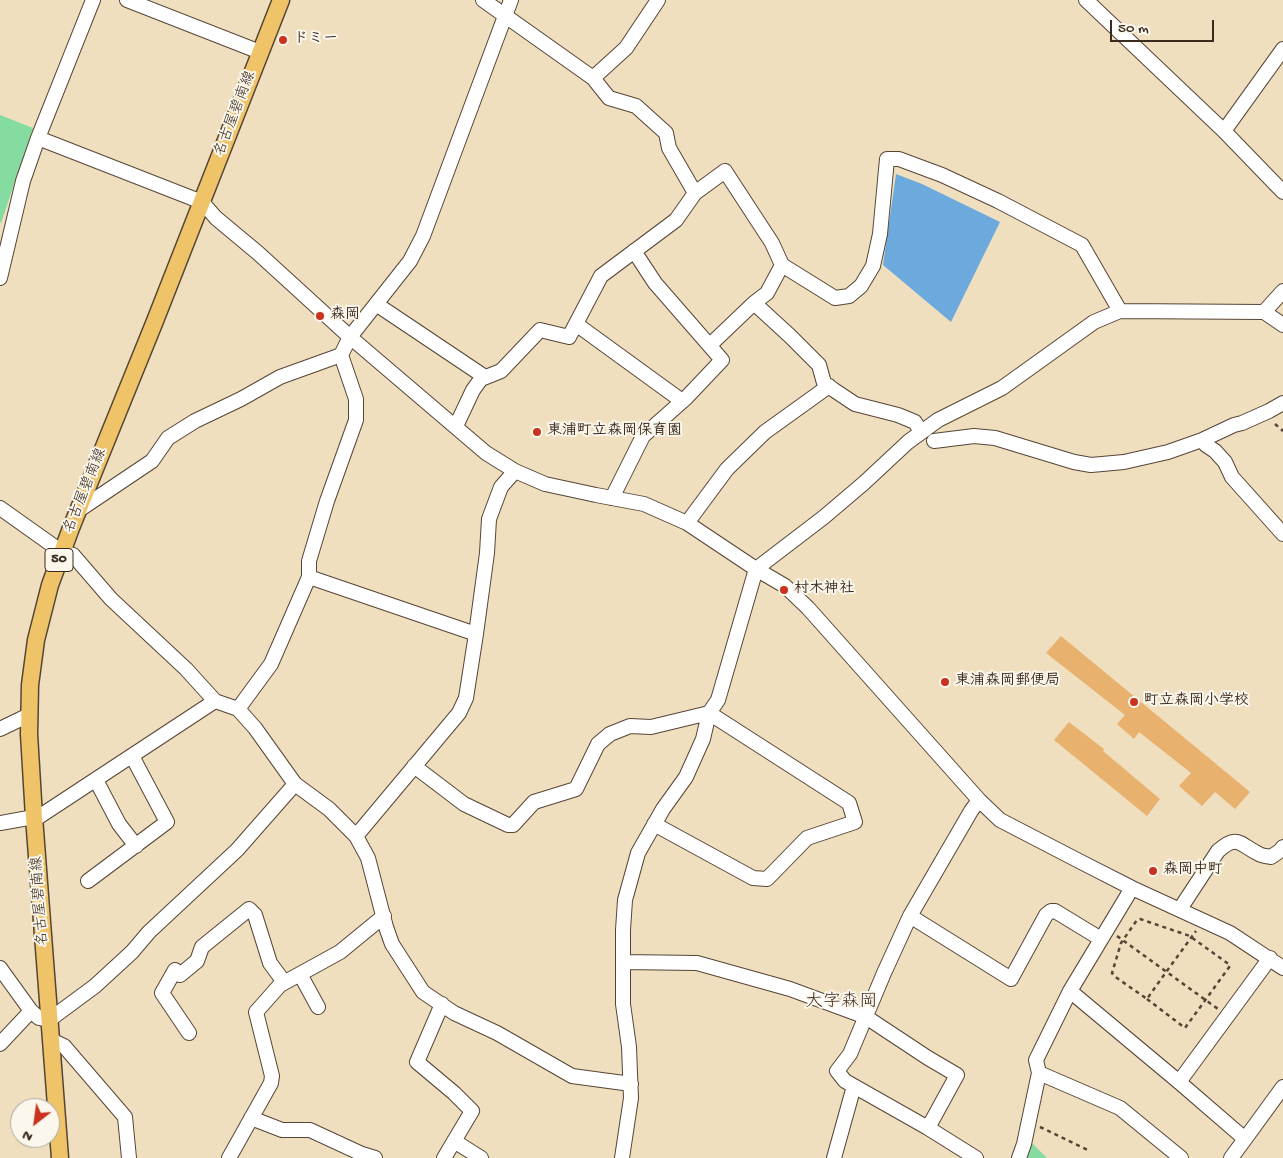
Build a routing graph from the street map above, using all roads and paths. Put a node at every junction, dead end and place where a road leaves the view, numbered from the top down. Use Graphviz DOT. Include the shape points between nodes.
graph roads {
  1 [pos="93,0"];
  2 [pos="126,0"];
  3 [pos="280,0"];
  4 [pos="483,0"];
  5 [pos="511,0"];
  6 [pos="658,0"];
  7 [pos="1086,0"];
  8 [pos="505,16"];
  9 [pos="1283,49"];
  10 [pos="260,52"];
  11 [pos="593,78"];
  12 [pos="1224,131"];
  13 [pos="38,138"];
  14 [pos="1283,192"];
  15 [pos="695,194"];
  16 [pos="202,202"];
  17 [pos="634,251"];
  18 [pos="782,266"];
  19 [pos="0,278"];
  20 [pos="1283,291"];
  21 [pos="754,303"];
  22 [pos="376,304"];
  23 [pos="1120,311"];
  24 [pos="1264,312"];
  25 [pos="576,324"];
  26 [pos="1283,325"];
  27 [pos="350,337"];
  28 [pos="710,346"];
  29 [pos="341,355"];
  30 [pos="485,377"];
  31 [pos="828,386"];
  32 [pos="682,401"];
  33 [pos="1283,403"];
  34 [pos="456,426"];
  35 [pos="921,432"];
  36 [pos="1202,440"];
  37 [pos="934,441"];
  38 [pos="515,471"];
  39 [pos="612,498"];
  40 [pos="0,508"];
  41 [pos="79,510"];
  42 [pos="687,523"];
  43 [pos="1283,534"];
  44 [pos="62,552"];
  45 [pos="756,569"];
  46 [pos="309,577"];
  47 [pos="476,634"];
  48 [pos="215,701"];
  49 [pos="238,709"];
  50 [pos="709,713"];
  51 [pos="29,715"];
  52 [pos="0,728"];
  53 [pos="132,756"];
  54 [pos="414,766"];
  55 [pos="96,780"];
  56 [pos="295,784"];
  57 [pos="979,800"];
  58 [pos="34,819"];
  59 [pos="0,823"];
  60 [pos="654,824"];
  61 [pos="356,836"];
  62 [pos="136,846"];
  63 [pos="1283,847"];
  64 [pos="88,881"];
  65 [pos="1132,888"];
  66 [pos="1180,909"];
  67 [pos="384,916"];
  68 [pos="910,916"];
  69 [pos="1198,928"];
  70 [pos="1104,934"];
  71 [pos="1192,937"];
  72 [pos="1122,940"];
  73 [pos="1270,958"];
  74 [pos="623,962"];
  75 [pos="0,968"];
  76 [pos="1283,968"];
  77 [pos="1166,972"];
  78 [pos="300,974"];
  79 [pos="284,982"];
  80 [pos="1070,991"];
  81 [pos="1146,999"];
  82 [pos="1205,1000"];
  83 [pos="442,1004"];
  84 [pos="318,1006"];
  85 [pos="31,1011"];
  86 [pos="1227,1016"];
  87 [pos="866,1017"];
  88 [pos="50,1020"];
  89 [pos="189,1033"];
  90 [pos="51,1040"];
  91 [pos="0,1044"];
  92 [pos="1039,1073"];
  93 [pos="1179,1082"];
  94 [pos="631,1084"];
  95 [pos="854,1086"];
  96 [pos="1283,1087"];
  97 [pos="251,1118"];
  98 [pos="1028,1122"];
  99 [pos="928,1128"];
  100 [pos="1246,1139"];
  101 [pos="454,1141"];
  102 [pos="1090,1151"];
  103 [pos="366,1156"];
  104 [pos="60,1158"];
  105 [pos="129,1158"];
  106 [pos="229,1158"];
  107 [pos="444,1158"];
  108 [pos="481,1158"];
  109 [pos="622,1158"];
  110 [pos="834,1158"];
  111 [pos="976,1158"];
  112 [pos="1019,1158"];
  113 [pos="1181,1158"];
  114 [pos="1231,1158"];
  1 -- 13 [label="street"];
  2 -- 10 [label="street"];
  3 -- 10 [label="main road, 名古屋碧南線 / 50"];
  4 -- 8 [label="street"];
  5 -- 8 [label="street"];
  6 -- 11 [label="street" via="626,48"];
  7 -- 12 [label="street"];
  8 -- 11 [label="street"];
  8 -- 22 [label="street" via="423,236 410,261"];
  9 -- 12 [label="street"];
  10 -- 16 [label="main road, 名古屋碧南線 / 50"];
  11 -- 15 [label="street" via="609,98 636,106 666,133 669,148"];
  12 -- 14 [label="street"];
  13 -- 16 [label="street"];
  13 -- 19 [label="street" via="23,182"];
  15 -- 17 [label="street" via="676,220"];
  15 -- 18 [label="street" via="725,171 772,243"];
  16 -- 27 [label="street"];
  16 -- 41 [label="main road, 名古屋碧南線 / 50"];
  17 -- 25 [label="street" via="601,276"];
  17 -- 28 [label="street" via="655,284"];
  18 -- 21 [label="street" via="767,293"];
  18 -- 23 [label="street" via="834,298 849,296 861,286 873,266 880,234 887,159 900,159 998,202 1082,245"];
  20 -- 24 [label="street"];
  21 -- 28 [label="street"];
  21 -- 31 [label="street" via="819,365"];
  22 -- 27 [label="street"];
  22 -- 30 [label="street"];
  23 -- 24 [label="street"];
  23 -- 35 [label="street" via="1094,322 1002,388"];
  24 -- 26 [label="street"];
  25 -- 30 [label="street" via="569,337 540,330 501,371"];
  25 -- 32 [label="street"];
  27 -- 29 [label="street"];
  27 -- 34 [label="street"];
  28 -- 32 [label="street" via="722,360"];
  29 -- 41 [label="street" via="280,376 195,420 168,438 152,461"];
  29 -- 46 [label="street" via="356,399 356,420 309,561"];
  30 -- 34 [label="street" via="473,390"];
  31 -- 35 [label="street" via="855,404 914,422"];
  31 -- 42 [label="street" via="765,432 727,469"];
  32 -- 39 [label="street" via="643,436"];
  33 -- 36 [label="street"];
  34 -- 38 [label="street" via="486,453"];
  35 -- 45 [label="street" via="824,517"];
  36 -- 37 [label="street" via="1145,458 1091,465 995,438 974,436"];
  36 -- 43 [label="street" via="1215,451 1232,477"];
  38 -- 39 [label="street" via="544,484"];
  38 -- 47 [label="street" via="501,487 489,519"];
  39 -- 42 [label="street" via="644,504"];
  40 -- 44 [label="street"];
  41 -- 44 [label="main road, 名古屋碧南線 / 50"];
  42 -- 45 [label="street"];
  44 -- 48 [label="street" via="73,555 111,599 186,669"];
  44 -- 51 [label="main road, 名古屋碧南線 / 50" via="36,640"];
  45 -- 50 [label="street" via="718,700"];
  45 -- 57 [label="street" via="785,586 808,608"];
  46 -- 47 [label="street"];
  46 -- 49 [label="street" via="271,664"];
  47 -- 54 [label="street" via="466,698 459,713"];
  48 -- 49 [label="street"];
  48 -- 53 [label="street"];
  49 -- 56 [label="street"];
  50 -- 54 [label="street" via="651,727 630,726 610,734 598,744 576,789 534,802 513,825 464,804"];
  50 -- 60 [label="street" via="703,739 686,777"];
  50 -- 60 [label="street" via="849,803 855,822 807,838 767,879 753,878"];
  51 -- 52 [label="street"];
  51 -- 58 [label="main road, 名古屋碧南線 / 50"];
  53 -- 55 [label="street"];
  53 -- 62 [label="street" via="168,822"];
  54 -- 61 [label="street"];
  55 -- 58 [label="street"];
  55 -- 62 [label="street" via="119,824"];
  56 -- 61 [label="street" via="329,809"];
  56 -- 88 [label="street" via="237,850 149,932 132,952 95,986"];
  57 -- 65 [label="street" via="1000,820"];
  57 -- 68 [label="street"];
  58 -- 59 [label="street"];
  58 -- 88 [label="main road, 名古屋碧南線 / 50"];
  60 -- 74 [label="street" via="638,853 624,900"];
  61 -- 67 [label="street" via="368,858"];
  62 -- 64 [label="street"];
  63 -- 66 [label="street" via="1271,857 1260,855 1240,842 1226,844"];
  65 -- 66 [label="street"];
  65 -- 70 [label="street"];
  66 -- 73 [label="street" via="1230,933"];
  67 -- 78 [label="street" via="340,952"];
  67 -- 83 [label="street" via="392,944 423,992"];
  68 -- 70 [label="street" via="1011,979 1046,915 1051,912"];
  68 -- 87 [label="street"];
  69 -- 71 [label="path"];
  70 -- 72 [label="path"];
  70 -- 80 [label="street"];
  71 -- 72 [label="path" via="1140,919"];
  71 -- 77 [label="path"];
  71 -- 82 [label="path" via="1230,965"];
  72 -- 77 [label="path"];
  72 -- 81 [label="path" via="1112,973"];
  73 -- 76 [label="street"];
  73 -- 86 [label="street"];
  74 -- 87 [label="street" via="697,963 790,989"];
  74 -- 94 [label="street" via="623,1004"];
  75 -- 85 [label="street"];
  77 -- 81 [label="path"];
  77 -- 82 [label="path"];
  78 -- 79 [label="street"];
  78 -- 84 [label="street"];
  79 -- 89 [label="street" via="270,963 255,915 249,909 202,948 197,961 180,975 175,970 162,993"];
  79 -- 97 [label="street" via="256,1012 272,1076 271,1084"];
  80 -- 92 [label="street" via="1036,1060"];
  80 -- 93 [label="street"];
  81 -- 82 [label="path" via="1185,1028"];
  82 -- 86 [label="path"];
  83 -- 94 [label="street" via="572,1076"];
  83 -- 101 [label="street" via="416,1062 472,1111"];
  85 -- 88 [label="street" via="39,1018"];
  85 -- 91 [label="street"];
  86 -- 93 [label="street"];
  87 -- 95 [label="street" via="850,1054 837,1071"];
  87 -- 99 [label="street" via="957,1076"];
  88 -- 90 [label="main road, 名古屋碧南線 / 50"];
  90 -- 104 [label="main road, 名古屋碧南線 / 50"];
  90 -- 105 [label="street" via="64,1046 125,1117"];
  92 -- 98 [label="street"];
  92 -- 113 [label="street" via="1120,1108"];
  93 -- 100 [label="street"];
  94 -- 109 [label="street" via="632,1098"];
  95 -- 99 [label="street"];
  95 -- 110 [label="street"];
  96 -- 100 [label="street"];
  97 -- 103 [label="street" via="282,1130 310,1130"];
  97 -- 106 [label="street"];
  98 -- 102 [label="path"];
  98 -- 112 [label="street"];
  99 -- 111 [label="street"];
  100 -- 114 [label="street"];
  101 -- 107 [label="street"];
  101 -- 108 [label="street"];
}
